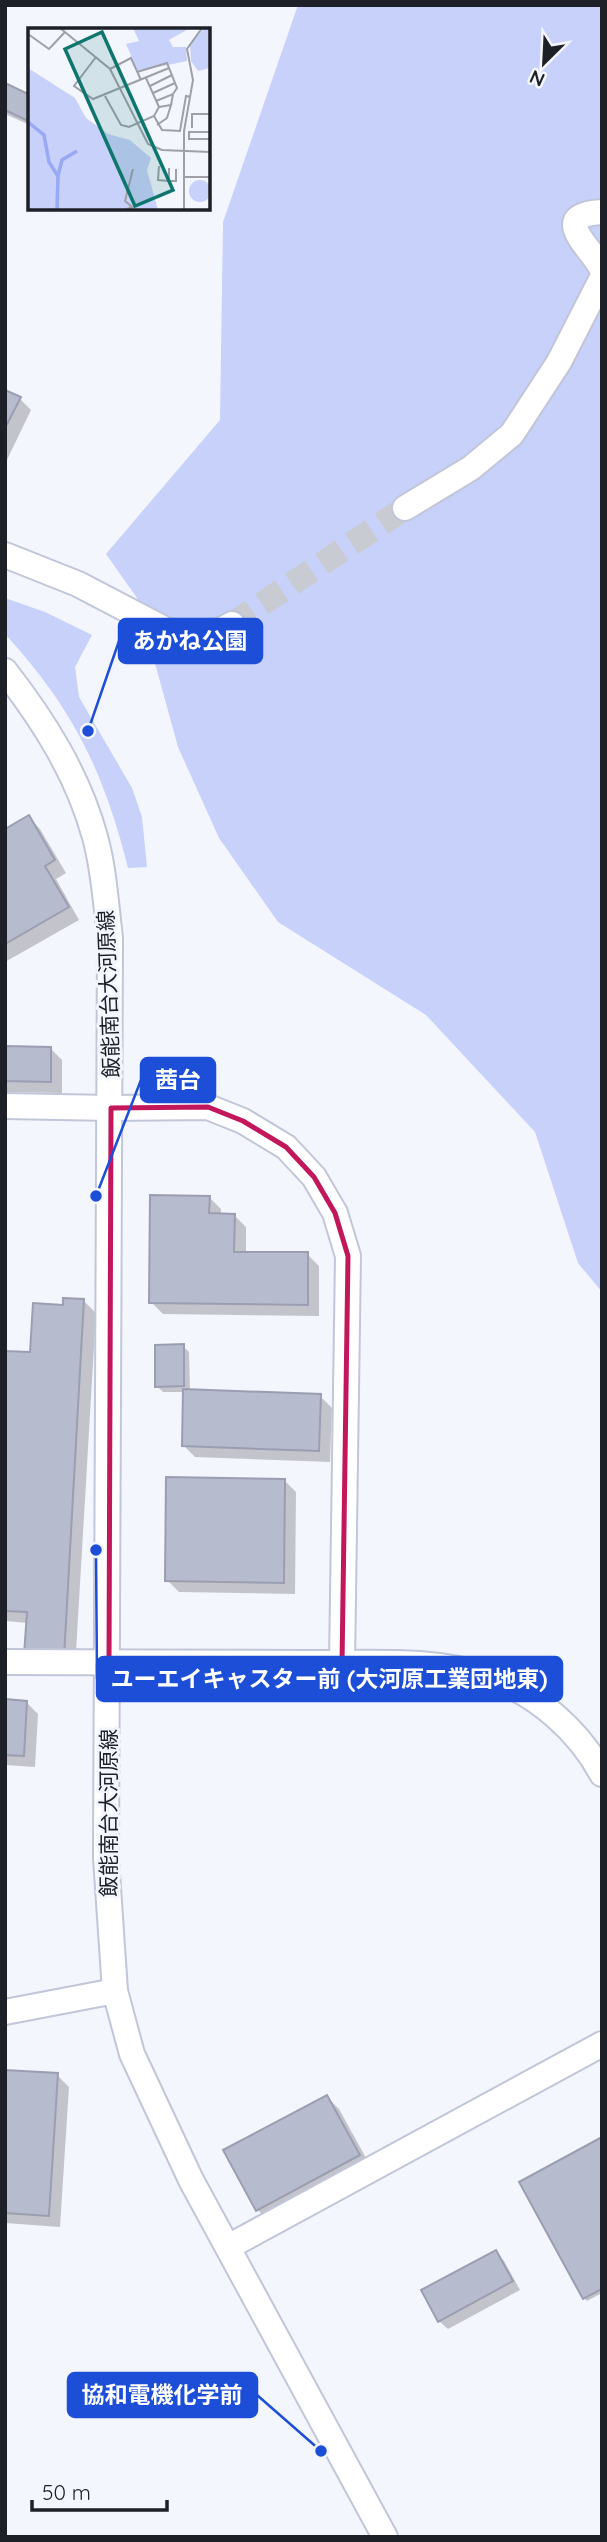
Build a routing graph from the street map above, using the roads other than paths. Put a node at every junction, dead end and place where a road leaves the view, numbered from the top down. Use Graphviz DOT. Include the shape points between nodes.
graph roads {
  1 [pos="602,212"];
  2 [pos="602,271"];
  3 [pos="602,278"];
  4 [pos="405,508"];
  5 [pos="5,555"];
  6 [pos="232,624"];
  7 [pos="5,671"];
  8 [pos="5,1106"];
  9 [pos="111,1108"];
  10 [pos="5,1662"];
  11 [pos="109,1662"];
  12 [pos="342,1664"];
  13 [pos="602,1774"];
  14 [pos="115,1991"];
  15 [pos="5,2012"];
  16 [pos="602,2044"];
  17 [pos="228,2247"];
  18 [pos="385,2537"];
  1 -- 2 [label="street" via="580,217 575,232"];
  3 -- 4 [label="street" via="559,362 512,434 471,468"];
  5 -- 6 [label="street" via="78,584 166,630 196,636"];
  7 -- 9 [label="street, 飯能南台大河原線" via="65,761 95,837 110,939"];
  8 -- 9 [label="street"];
  9 -- 11 [label="street, 飯能南台大河原線"];
  9 -- 12 [label="street" via="208,1107 243,1121 286,1147 314,1177 335,1213 348,1256"];
  10 -- 11 [label="street"];
  11 -- 12 [label="street"];
  11 -- 14 [label="street, 飯能南台大河原線" via="106,1858"];
  12 -- 13 [label="street" via="421,1665 492,1678 534,1699 566,1725"];
  14 -- 15 [label="street"];
  14 -- 17 [label="street, 飯能南台大河原線" via="132,2053 151,2097"];
  16 -- 17 [label="street"];
  17 -- 18 [label="street, 飯能南台大河原線"];
}
